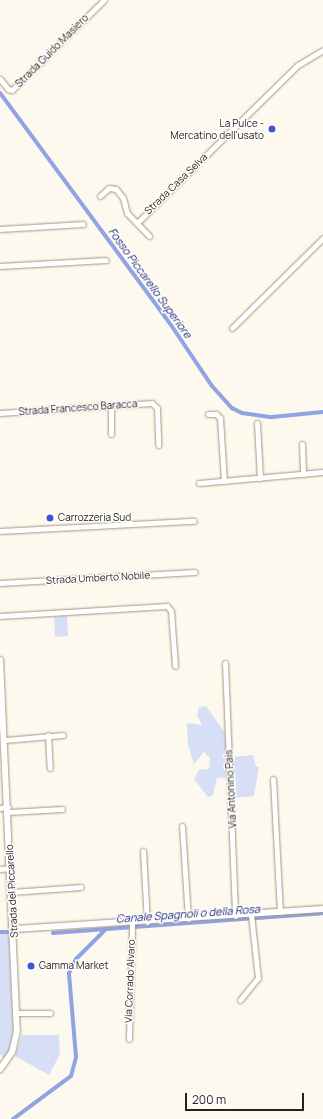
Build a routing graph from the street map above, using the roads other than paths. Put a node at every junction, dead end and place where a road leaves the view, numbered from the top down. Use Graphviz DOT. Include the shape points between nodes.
graph roads {
  1 [pos="104,0"];
  2 [pos="323,50"];
  3 [pos="0,79"];
  4 [pos="100,196"];
  5 [pos="137,223"];
  6 [pos="83,224"];
  7 [pos="0,229"];
  8 [pos="149,236"];
  9 [pos="323,238"];
  10 [pos="106,260"];
  11 [pos="0,266"];
  12 [pos="232,328"];
  13 [pos="110,406"];
  14 [pos="0,413"];
  15 [pos="208,414"];
  16 [pos="257,423"];
  17 [pos="111,434"];
  18 [pos="302,444"];
  19 [pos="158,445"];
  20 [pos="323,472"];
  21 [pos="303,474"];
  22 [pos="260,478"];
  23 [pos="224,481"];
  24 [pos="198,483"];
  25 [pos="194,521"];
  26 [pos="0,531"];
  27 [pos="195,572"];
  28 [pos="0,583"];
  29 [pos="0,616"];
  30 [pos="0,660"];
  31 [pos="225,663"];
  32 [pos="175,666"];
  33 [pos="1,704"];
  34 [pos="48,735"];
  35 [pos="64,735"];
  36 [pos="5,740"];
  37 [pos="3,763"];
  38 [pos="50,768"];
  39 [pos="272,779"];
  40 [pos="0,808"];
  41 [pos="62,809"];
  42 [pos="8,810"];
  43 [pos="182,826"];
  44 [pos="144,851"];
  45 [pos="11,868"];
  46 [pos="0,869"];
  47 [pos="81,887"];
  48 [pos="12,892"];
  49 [pos="323,909"];
  50 [pos="280,912"];
  51 [pos="251,914"];
  52 [pos="235,916"];
  53 [pos="188,919"];
  54 [pos="147,922"];
  55 [pos="132,923"];
  56 [pos="14,929"];
  57 [pos="240,1000"];
  58 [pos="16,1013"];
  59 [pos="50,1013"];
  60 [pos="128,1039"];
  61 [pos="0,1069"];
  1 -- 3 [label="street, Strada Guido Masiero" via="12,90 8,90"];
  2 -- 5 [label="street, Strada Casa Selva" via="298,65"];
  4 -- 5 [label="street" via="109,188 114,188 123,198 126,212"];
  5 -- 8 [label="street"];
  6 -- 7 [label="street"];
  9 -- 12 [label="street"];
  10 -- 11 [label="street"];
  13 -- 14 [label="street, Strada Francesco Baracca"];
  13 -- 17 [label="street"];
  13 -- 19 [label="street, Strada Francesco Baracca" via="155,405"];
  15 -- 23 [label="street" via="216,414 220,418"];
  16 -- 22 [label="street"];
  18 -- 21 [label="street"];
  20 -- 21 [label="street"];
  21 -- 22 [label="street"];
  22 -- 23 [label="street"];
  23 -- 24 [label="street"];
  25 -- 26 [label="street"];
  27 -- 28 [label="street, Strada Umberto Nobile"];
  29 -- 32 [label="street" via="167,606 171,611"];
  30 -- 33 [label="street, Strada del Piccarello"];
  31 -- 52 [label="street, Via Antonino Pais"];
  33 -- 36 [label="street, Strada del Piccarello"];
  34 -- 35 [label="street"];
  34 -- 36 [label="street"];
  34 -- 38 [label="street"];
  36 -- 37 [label="street, Strada del Piccarello"];
  37 -- 42 [label="street, Strada del Piccarello"];
  39 -- 50 [label="street"];
  40 -- 42 [label="street"];
  41 -- 42 [label="street"];
  42 -- 45 [label="street, Strada del Piccarello"];
  43 -- 53 [label="street"];
  44 -- 54 [label="street"];
  45 -- 46 [label="street"];
  45 -- 48 [label="street, Strada del Piccarello"];
  47 -- 48 [label="street"];
  48 -- 56 [label="street, Strada del Piccarello"];
  49 -- 50 [label="street"];
  50 -- 51 [label="street"];
  51 -- 52 [label="street"];
  51 -- 57 [label="street" via="258,978"];
  52 -- 53 [label="street"];
  53 -- 54 [label="street"];
  54 -- 55 [label="street"];
  55 -- 56 [label="street"];
  55 -- 60 [label="street, Via Corrado Alvaro"];
  56 -- 58 [label="street, Strada del Piccarello"];
  58 -- 59 [label="street"];
  58 -- 61 [label="street, Strada del Piccarello" via="15,1046"];
}
